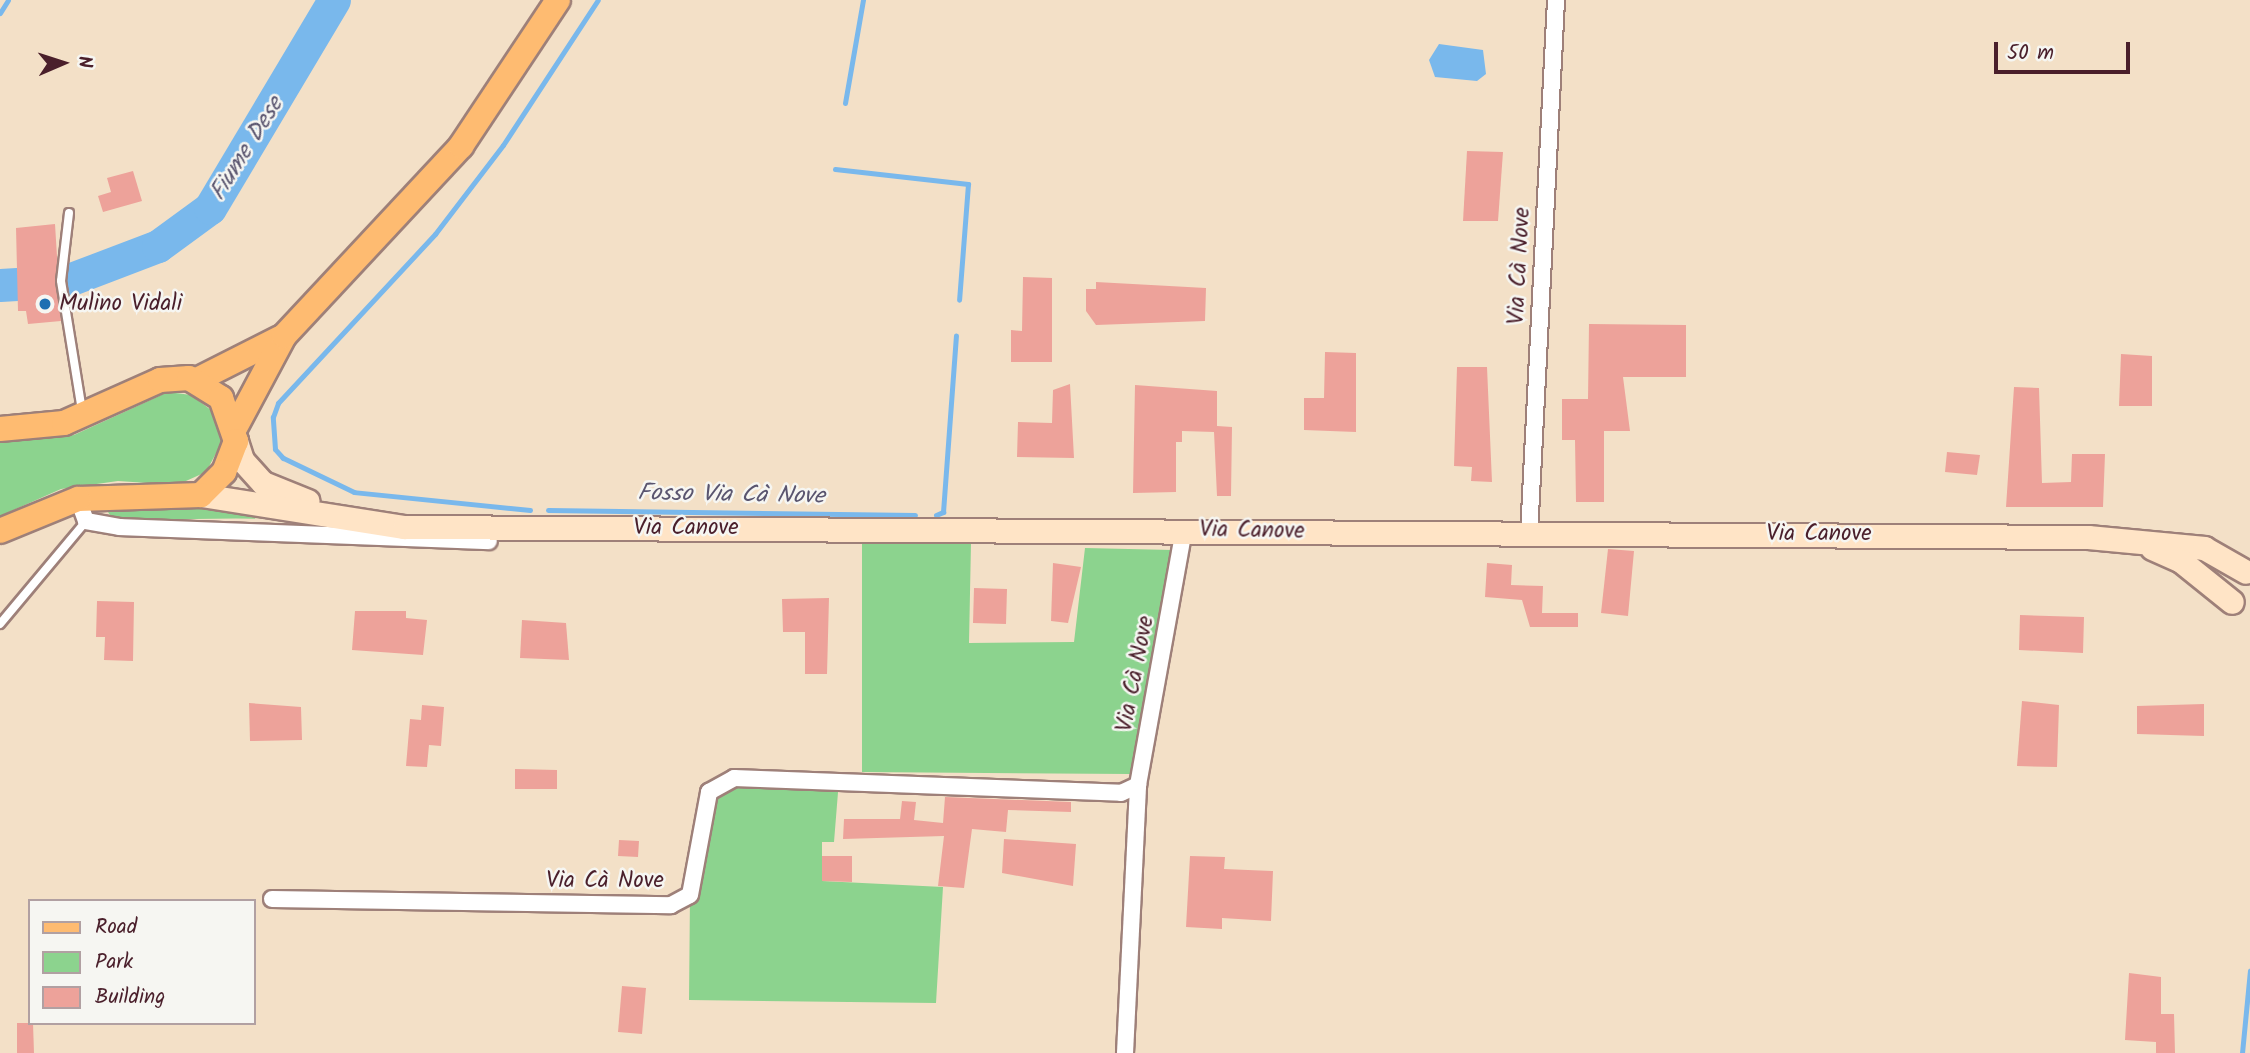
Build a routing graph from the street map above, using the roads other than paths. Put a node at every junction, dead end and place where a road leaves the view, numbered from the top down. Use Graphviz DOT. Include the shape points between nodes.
graph roads {
  1 [pos="558,0"];
  2 [pos="1556,0"];
  3 [pos="69,214"];
  4 [pos="284,336"];
  5 [pos="197,380"];
  6 [pos="83,416"];
  7 [pos="0,429"];
  8 [pos="236,433"];
  9 [pos="201,495"];
  10 [pos="82,510"];
  11 [pos="356,521"];
  12 [pos="1184,530"];
  13 [pos="0,531"];
  14 [pos="1529,534"];
  15 [pos="489,541"];
  16 [pos="2149,546"];
  17 [pos="2248,572"];
  18 [pos="2241,606"];
  19 [pos="0,624"];
  20 [pos="1138,785"];
  21 [pos="272,899"];
  22 [pos="1125,1053"];
  1 -- 4 [label="main road" via="461,146"];
  2 -- 14 [label="street, Via Cà Nove"];
  3 -- 6 [label="lane" via="62,294"];
  4 -- 5 [label="main road"];
  4 -- 8 [label="main road"];
  5 -- 6 [label="main road" via="160,380"];
  5 -- 8 [label="main road" via="221,398"];
  6 -- 7 [label="main road"];
  8 -- 9 [label="main road" via="224,472"];
  8 -- 11 [label="street, Via Canove" via="242,460 264,483"];
  9 -- 10 [label="main road"];
  9 -- 11 [label="street, Via Canove"];
  10 -- 13 [label="main road"];
  10 -- 15 [label="street" via="348,539"];
  10 -- 19 [label="lane"];
  11 -- 12 [label="street, Via Canove" via="404,527"];
  12 -- 14 [label="street, Via Canove"];
  12 -- 20 [label="street, Via Cà Nove"];
  14 -- 16 [label="street, Via Canove" via="2088,537"];
  16 -- 17 [label="street, Via Canove" via="2203,548"];
  16 -- 18 [label="street, Via Canove" via="2180,561"];
  17 -- 18 [label="street, Via Canove" via="2230,583"];
  20 -- 21 [label="street, Via Cà Nove" via="1121,793 734,778 709,792 690,895 671,905"];
  20 -- 22 [label="street, Via Cà Nove"];
}
